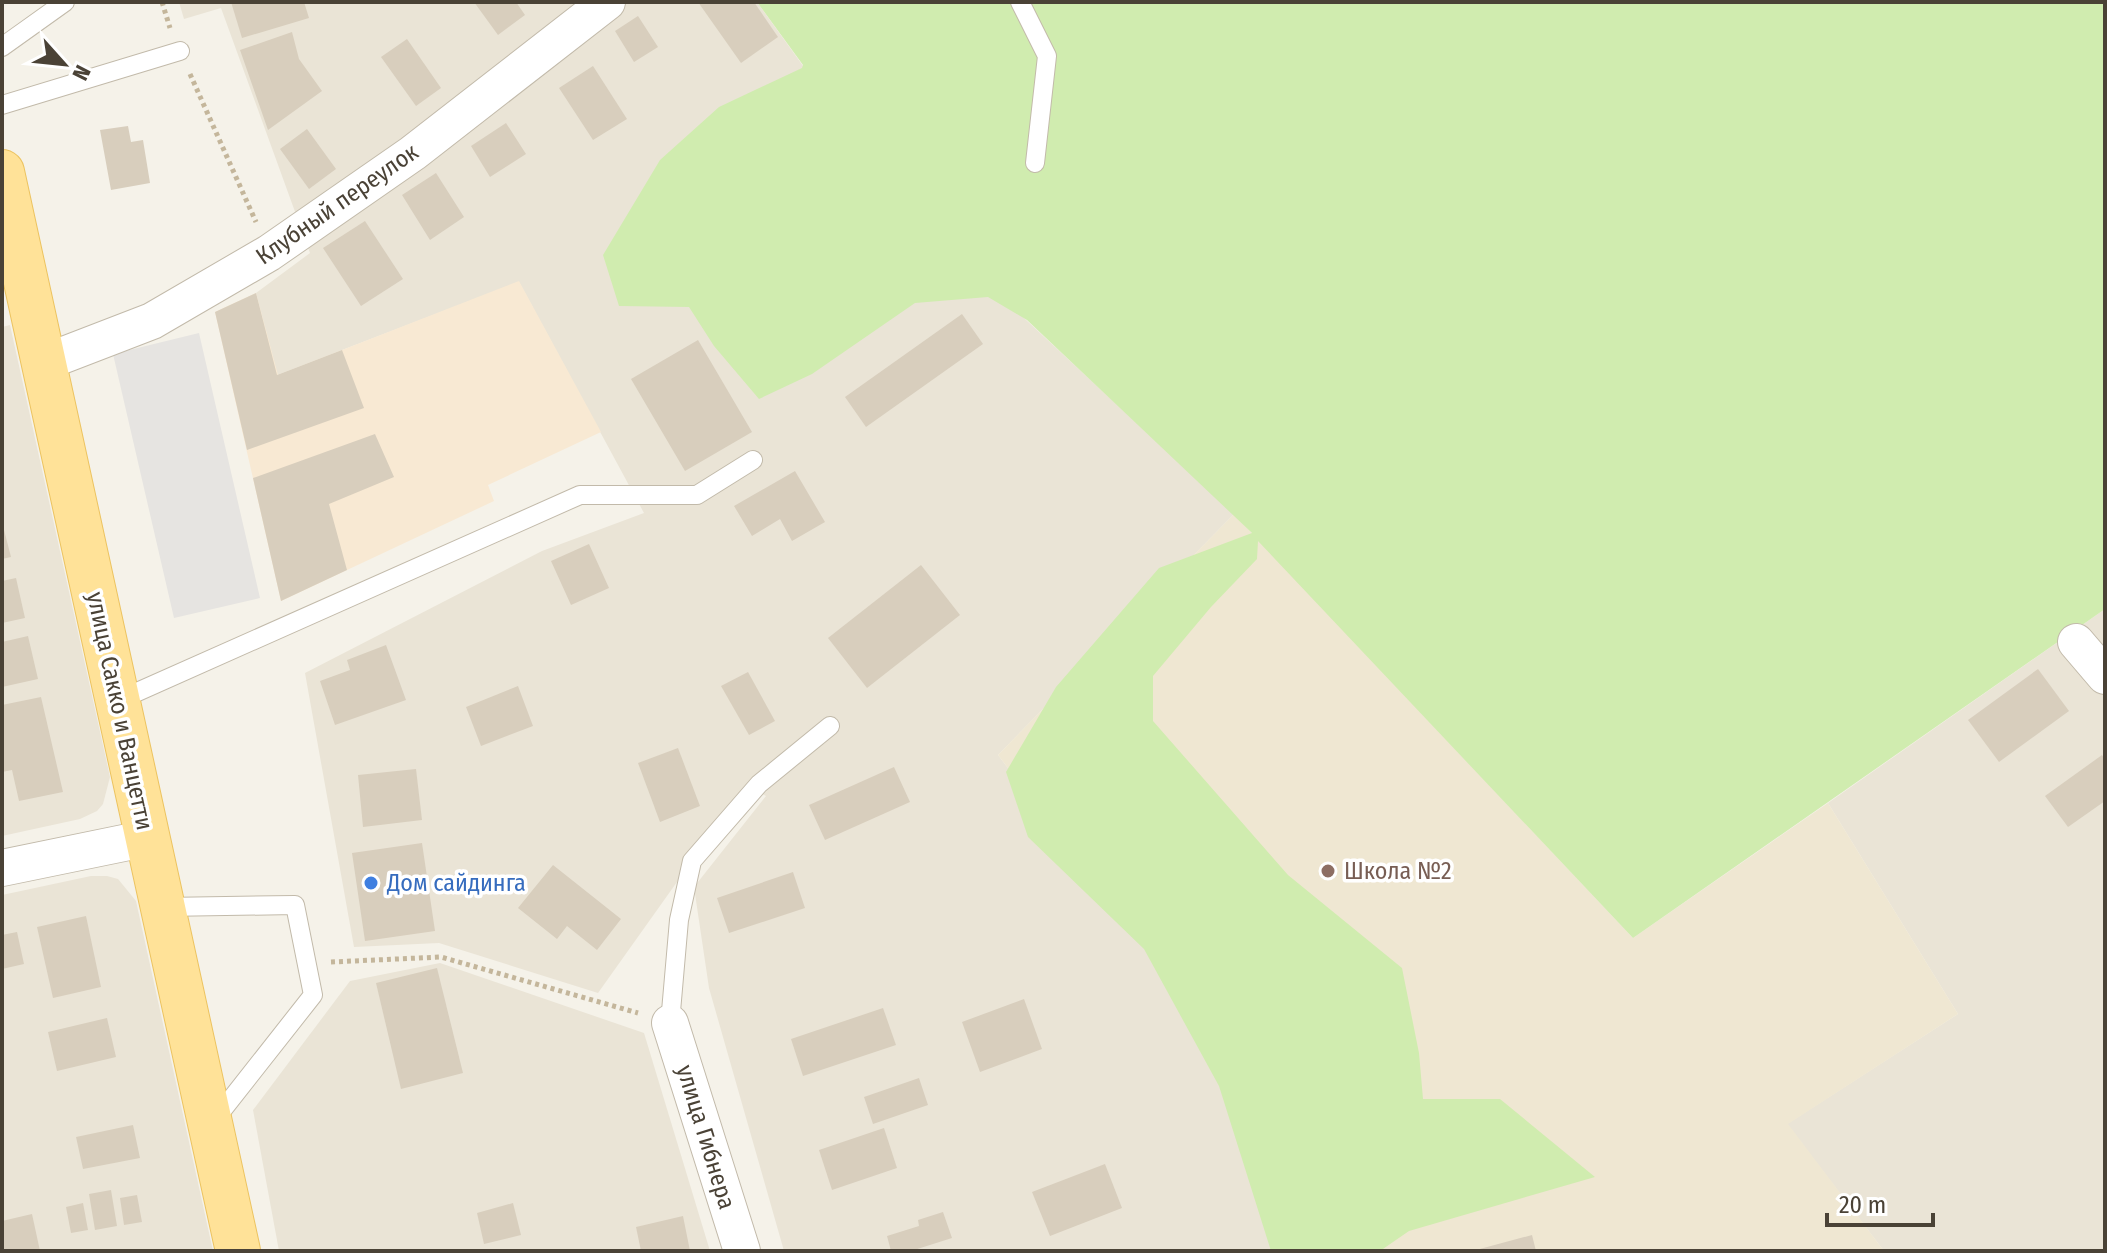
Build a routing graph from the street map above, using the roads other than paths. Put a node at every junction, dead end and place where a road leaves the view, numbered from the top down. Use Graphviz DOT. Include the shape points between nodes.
graph roads {
  1 [pos="65,2"];
  2 [pos="607,2"];
  3 [pos="1020,2"];
  4 [pos="2,47"];
  5 [pos="180,51"];
  6 [pos="2,105"];
  7 [pos="1035,163"];
  8 [pos="2,172"];
  9 [pos="43,363"];
  10 [pos="753,460"];
  11 [pos="2076,642"];
  12 [pos="2105,676"];
  13 [pos="117,701"];
  14 [pos="830,726"];
  15 [pos="148,838"];
  16 [pos="2,868"];
  17 [pos="164,907"];
  18 [pos="670,1023"];
  19 [pos="211,1124"];
  20 [pos="238,1251"];
  21 [pos="742,1251"];
  1 -- 4 [label="lane"];
  2 -- 9 [label="street, Клубный переулок" via="413,153 269,253 152,321"];
  3 -- 7 [label="lane" via="1047,56"];
  5 -- 6 [label="lane"];
  8 -- 9 [label="main road, улица Сакко и Ванцетти" via="21,297"];
  9 -- 13 [label="main road, улица Сакко и Ванцетти"];
  10 -- 13 [label="lane" via="697,495 580,495"];
  11 -- 12 [label="street"];
  13 -- 15 [label="main road, улица Сакко и Ванцетти"];
  14 -- 18 [label="lane" via="759,784 692,861 679,920"];
  15 -- 16 [label="street"];
  15 -- 17 [label="main road, улица Сакко и Ванцетти"];
  17 -- 19 [label="main road, улица Сакко и Ванцетти"];
  17 -- 19 [label="lane" via="295,905 313,995"];
  18 -- 21 [label="street, улица Гибнера"];
  19 -- 20 [label="main road, улица Сакко и Ванцетти"];
}
